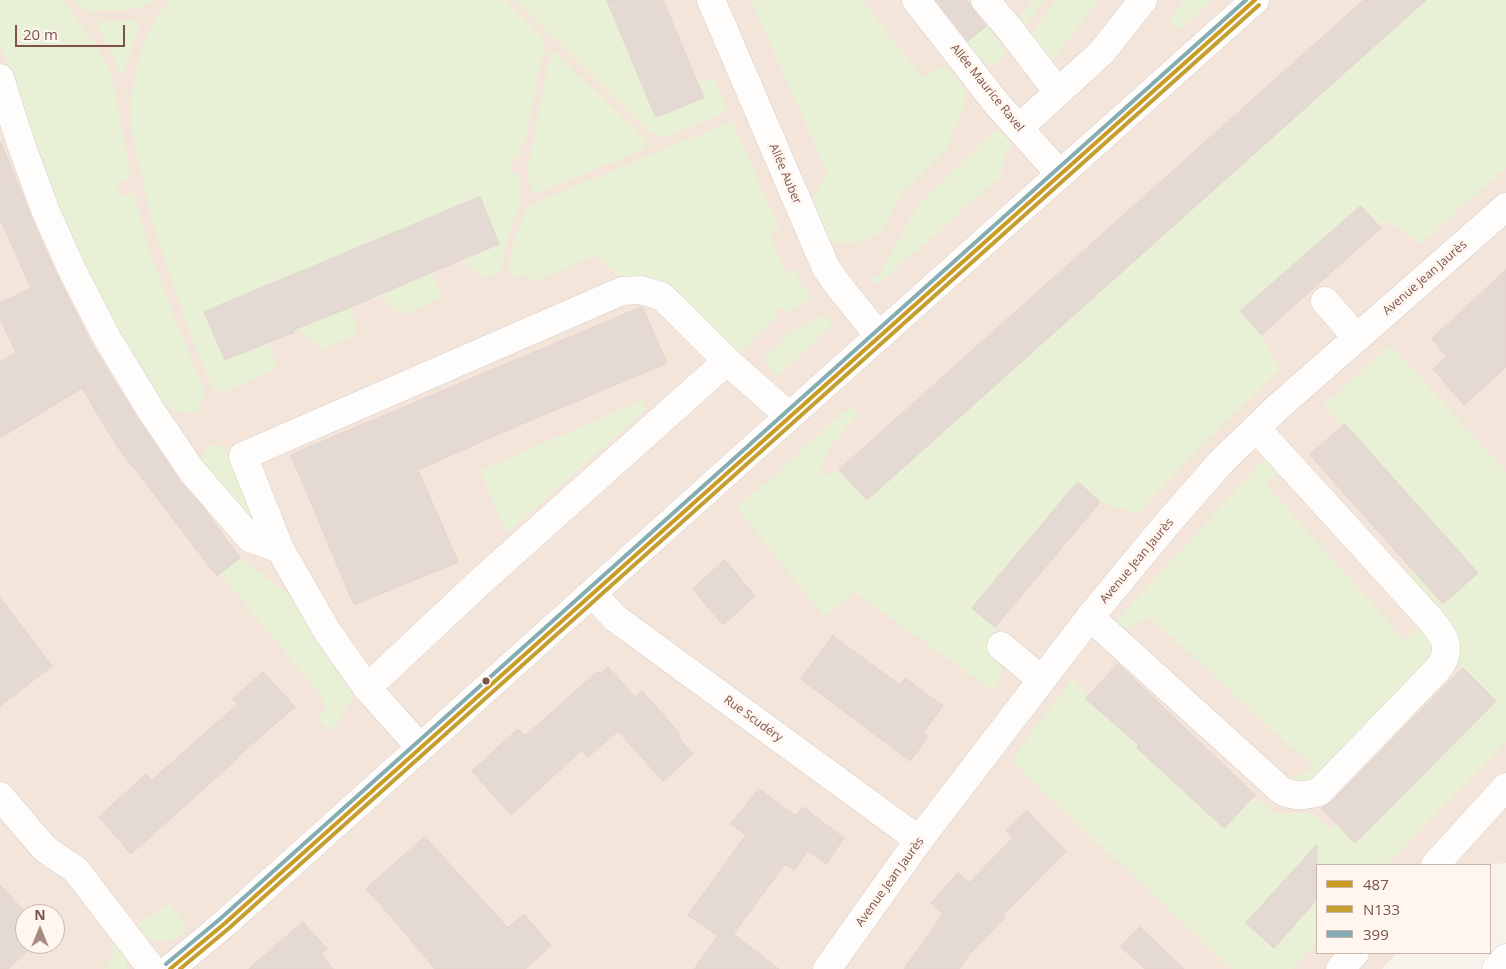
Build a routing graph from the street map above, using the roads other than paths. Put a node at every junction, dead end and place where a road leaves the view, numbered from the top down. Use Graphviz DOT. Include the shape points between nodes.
graph roads {
  1 [pos="711,0"];
  2 [pos="916,0"];
  3 [pos="985,0"];
  4 [pos="1143,0"];
  5 [pos="1255,0"];
  6 [pos="0,78"];
  7 [pos="1058,92"];
  8 [pos="1011,120"];
  9 [pos="1060,174"];
  10 [pos="1506,207"];
  11 [pos="1325,301"];
  12 [pos="879,336"];
  13 [pos="1357,338"];
  14 [pos="727,361"];
  15 [pos="789,416"];
  16 [pos="1256,428"];
  17 [pos="280,549"];
  18 [pos="592,593"];
  19 [pos="1090,617"];
  20 [pos="1002,646"];
  21 [pos="1042,680"];
  22 [pos="367,688"];
  23 [pos="420,747"];
  24 [pos="1506,787"];
  25 [pos="0,796"];
  26 [pos="919,840"];
  27 [pos="1435,864"];
  28 [pos="1354,954"];
  29 [pos="1506,958"];
  30 [pos="152,969"];
  31 [pos="170,969"];
  32 [pos="827,969"];
  33 [pos="1340,969"];
  34 [pos="1496,969"];
  1 -- 12 [label="street, Allée Auber" via="826,268"];
  2 -- 8 [label="street, Allée Maurice Ravel"];
  3 -- 7 [label="street"];
  4 -- 7 [label="street" via="1102,52"];
  5 -- 9 [label="street"];
  6 -- 17 [label="street" via="46,212 107,338 192,471 250,538"];
  7 -- 8 [label="street"];
  8 -- 9 [label="street, Allée Maurice Ravel"];
  9 -- 12 [label="street"];
  10 -- 13 [label="street, Avenue Jean Jaurès"];
  11 -- 13 [label="street"];
  12 -- 15 [label="street"];
  13 -- 16 [label="street, Avenue Jean Jaurès"];
  14 -- 15 [label="street"];
  14 -- 17 [label="street" via="661,296 641,290 622,291 243,456"];
  14 -- 22 [label="street"];
  15 -- 18 [label="street"];
  16 -- 19 [label="street, Avenue Jean Jaurès" via="1222,461"];
  16 -- 19 [label="street" via="1444,636 1446,652 1437,670 1319,792 1291,796"];
  17 -- 22 [label="street" via="327,631"];
  18 -- 23 [label="street"];
  18 -- 26 [label="street, Rue Scudéry" via="615,618"];
  19 -- 21 [label="street, Avenue Jean Jaurès"];
  20 -- 21 [label="street"];
  21 -- 26 [label="street, Avenue Jean Jaurès"];
  22 -- 23 [label="street"];
  23 -- 31 [label="street"];
  24 -- 27 [label="street"];
  25 -- 30 [label="street" via="45,849 76,870"];
  26 -- 32 [label="street, Avenue Jean Jaurès"];
  28 -- 33 [label="street"];
  29 -- 34 [label="street"];
}
